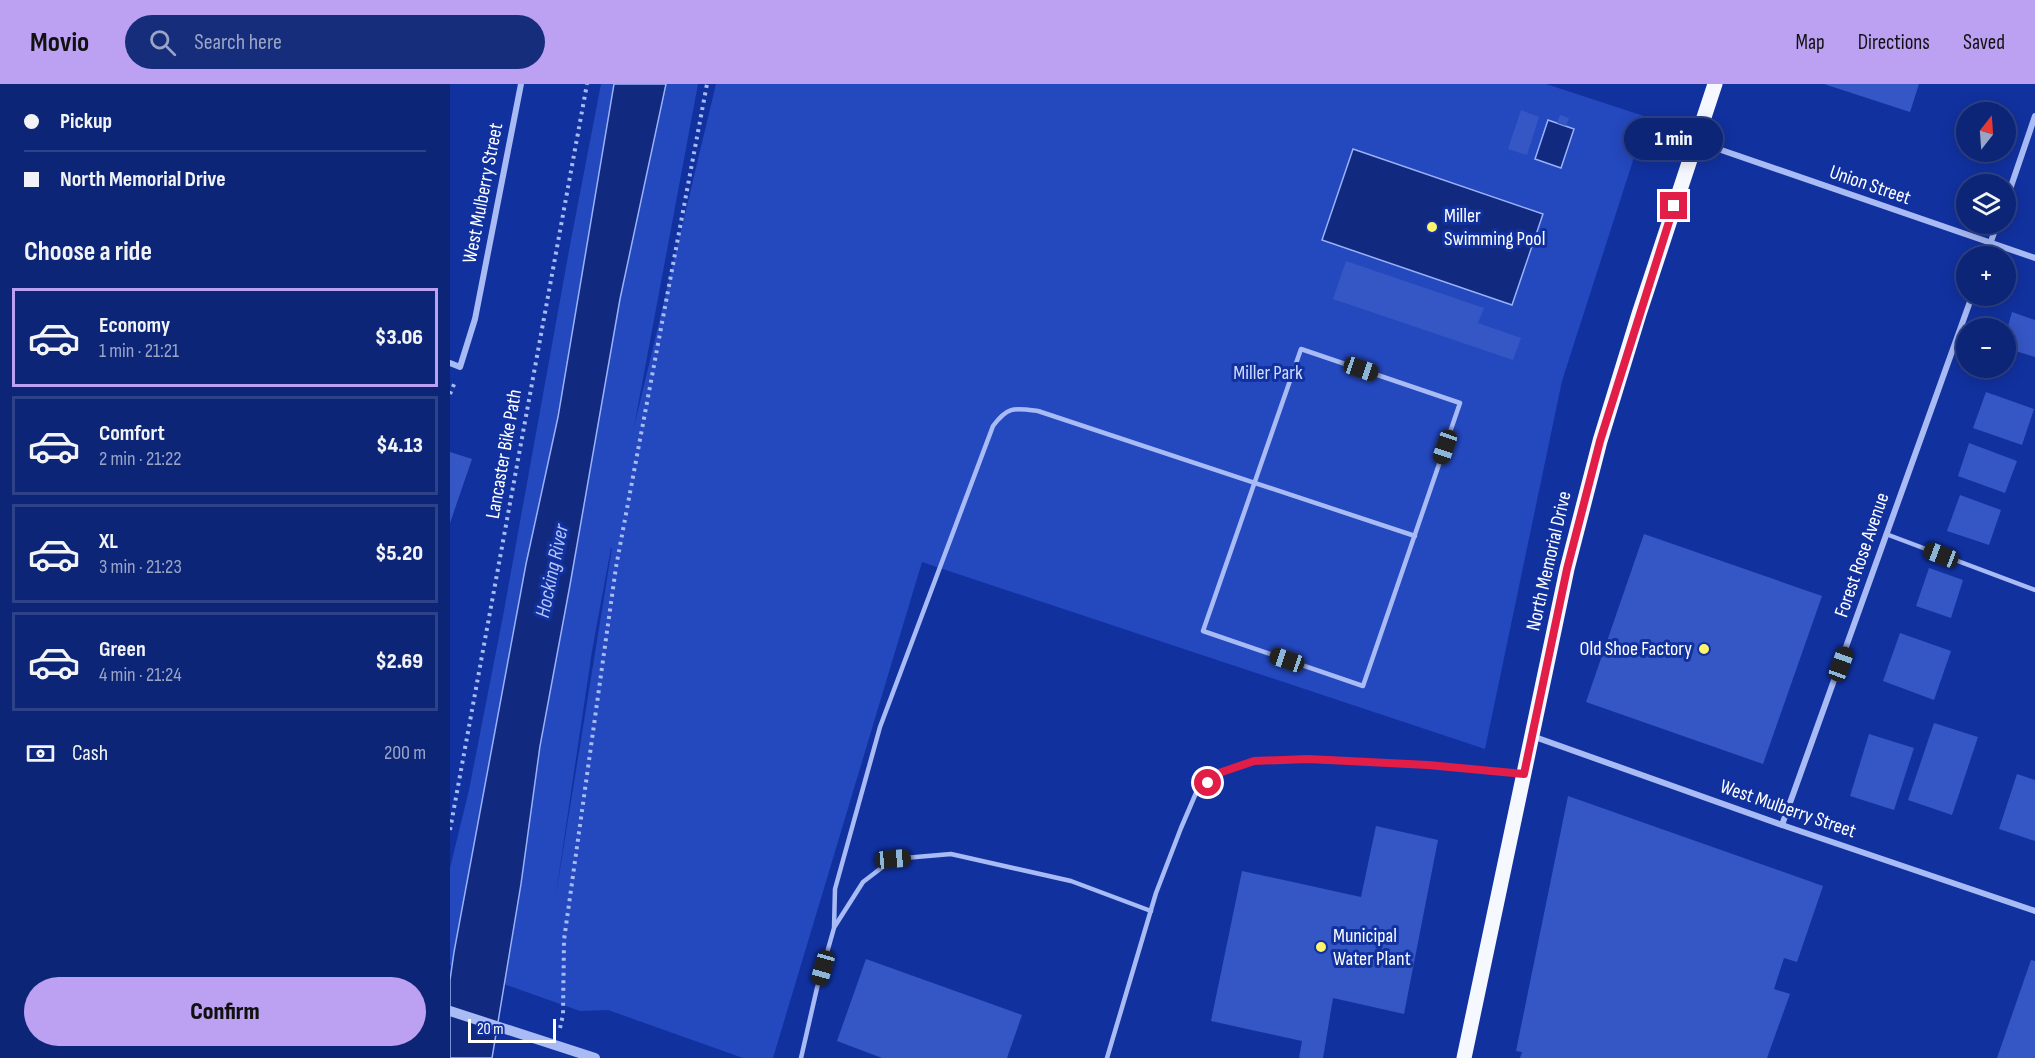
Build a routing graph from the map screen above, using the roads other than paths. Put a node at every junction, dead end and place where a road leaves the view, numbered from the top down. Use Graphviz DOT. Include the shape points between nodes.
graph roads {
  1 [pos="521,84"];
  2 [pos="1715,84"];
  3 [pos="2035,116"];
  4 [pos="1695,142"];
  5 [pos="2015,174"];
  6 [pos="1994,234"];
  7 [pos="1991,242"];
  8 [pos="1990,246"];
  9 [pos="2035,258"];
  10 [pos="1968,306"];
  11 [pos="450,363"];
  12 [pos="1255,482"];
  13 [pos="1886,534"];
  14 [pos="1414,536"];
  15 [pos="2035,590"];
  16 [pos="1532,736"];
  17 [pos="1524,774"];
  18 [pos="1782,825"];
  19 [pos="1151,911"];
  20 [pos="2035,911"];
  21 [pos="834,928"];
  22 [pos="450,1011"];
  23 [pos="595,1058"];
  24 [pos="801,1058"];
  25 [pos="1107,1058"];
  26 [pos="1464,1058"];
  1 -- 11 [label="street, West Mulberry Street" via="476,319 460,367"];
  2 -- 4 [label="main road, North Memorial Drive"];
  3 -- 5 [label="street"];
  4 -- 7 [label="street, Union Street"];
  4 -- 16 [label="main road, North Memorial Drive" via="1600,441 1567,569"];
  6 -- 7 [label="street"];
  7 -- 8 [label="street"];
  7 -- 9 [label="street, Union Street"];
  10 -- 13 [label="street, Forest Rose Avenue"];
  12 -- 14 [label="lane"];
  12 -- 14 [label="lane" via="1301,349 1460,403"];
  12 -- 14 [label="lane" via="1203,631 1363,686"];
  12 -- 21 [label="lane" via="1038,411 1017,408 1002,414 993,426 880,727 835,889"];
  13 -- 15 [label="lane"];
  13 -- 18 [label="street, Forest Rose Avenue"];
  16 -- 17 [label="main road, North Memorial Drive"];
  16 -- 18 [label="street, West Mulberry Street"];
  17 -- 19 [label="lane" via="1308,759 1254,761 1219,773 1196,793"];
  17 -- 26 [label="main road, North Memorial Drive"];
  18 -- 20 [label="street, West Mulberry Street"];
  19 -- 21 [label="lane" via="1071,881 951,854 893,859 863,882"];
  19 -- 25 [label="lane"];
  21 -- 24 [label="lane"];
  22 -- 23 [label="street"];
}
